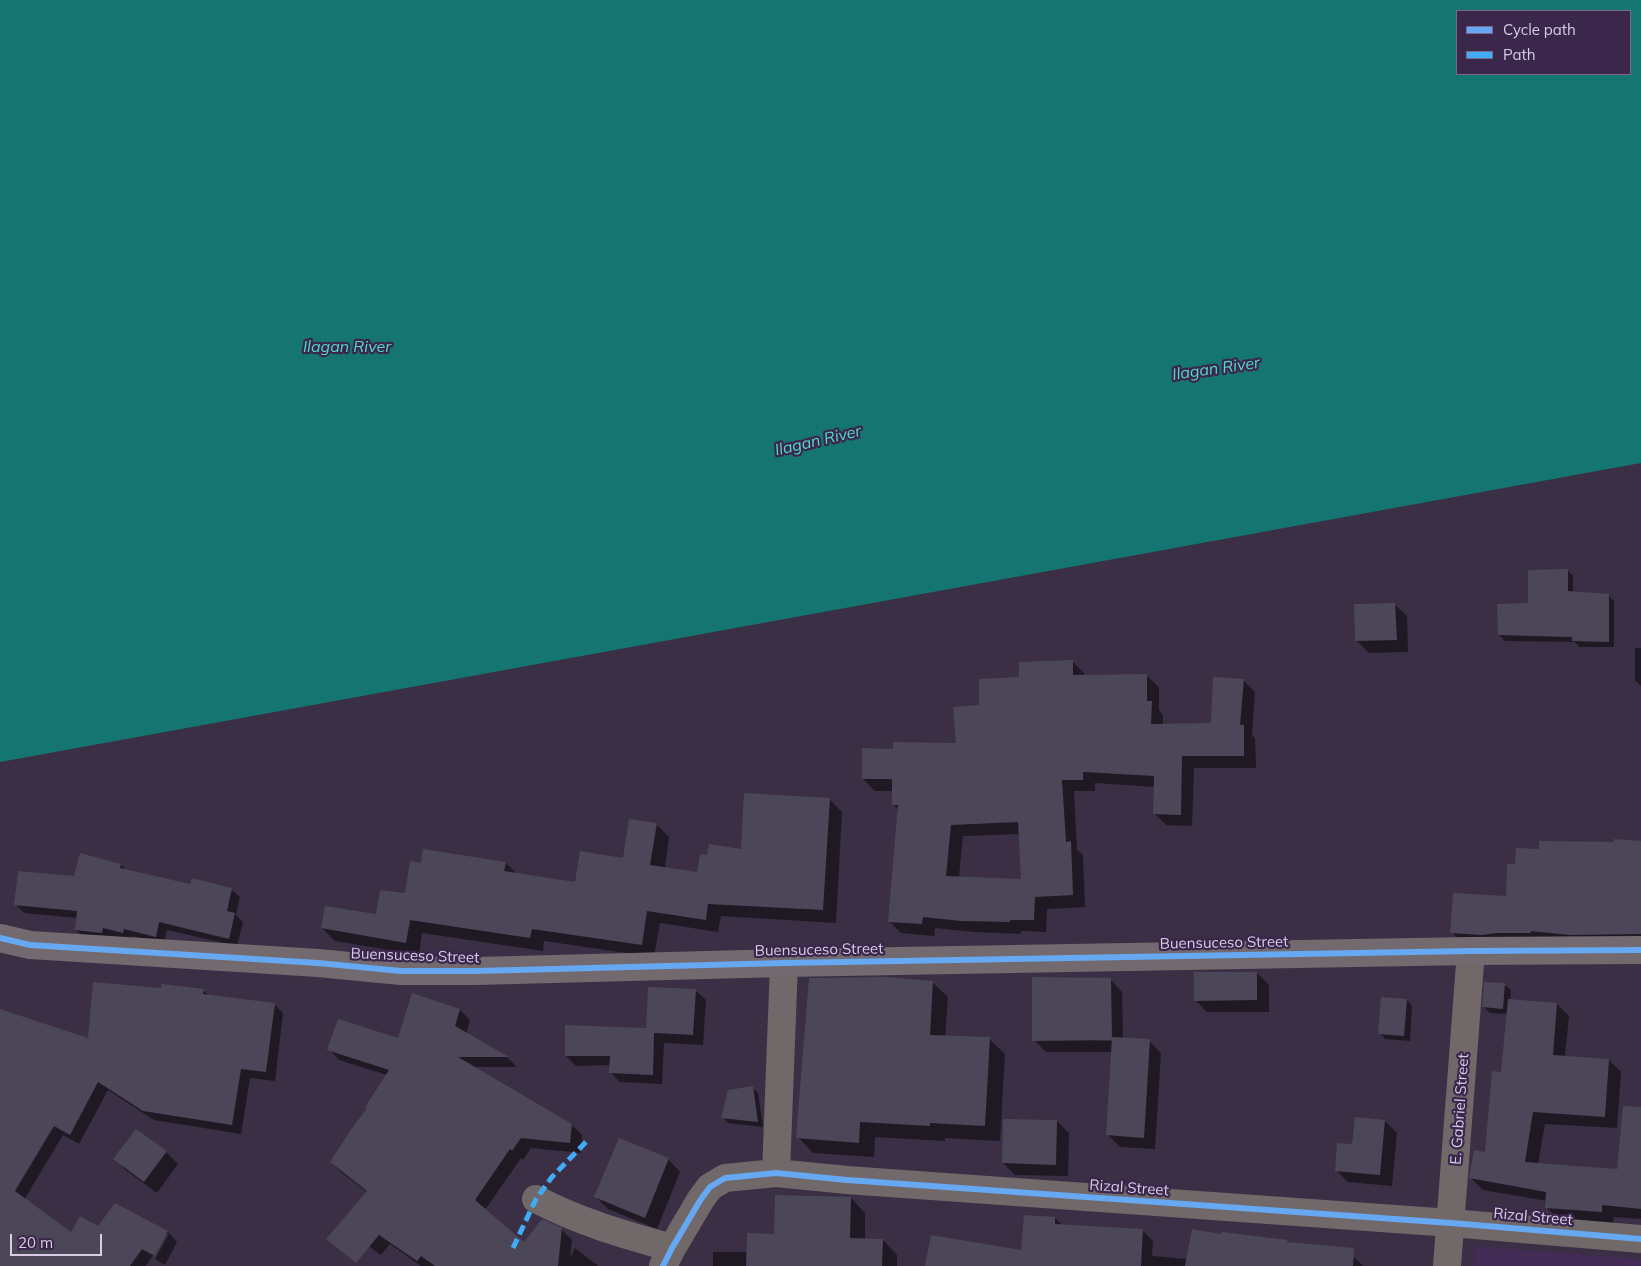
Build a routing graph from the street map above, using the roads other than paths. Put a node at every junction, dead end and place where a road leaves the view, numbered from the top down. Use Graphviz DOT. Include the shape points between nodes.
graph roads {
  1 [pos="0,938"];
  2 [pos="1641,950"];
  3 [pos="1471,951"];
  4 [pos="784,963"];
  5 [pos="776,1173"];
  6 [pos="536,1199"];
  7 [pos="1451,1223"];
  8 [pos="1641,1239"];
  9 [pos="668,1257"];
  10 [pos="1447,1266"];
  1 -- 4 [label="street, Buensuceso Street" via="30,945 401,971"];
  2 -- 3 [label="street, Buensuceso Street"];
  3 -- 4 [label="street, Buensuceso Street"];
  3 -- 7 [label="street, E. Gabriel Street"];
  4 -- 5 [label="street"];
  5 -- 7 [label="street, Rizal Street"];
  5 -- 9 [label="street, Rizal Street" via="726,1178 710,1187"];
  6 -- 9 [label="street"];
  7 -- 8 [label="street, Rizal Street"];
  7 -- 10 [label="street, E. Gabriel Street"];
}
